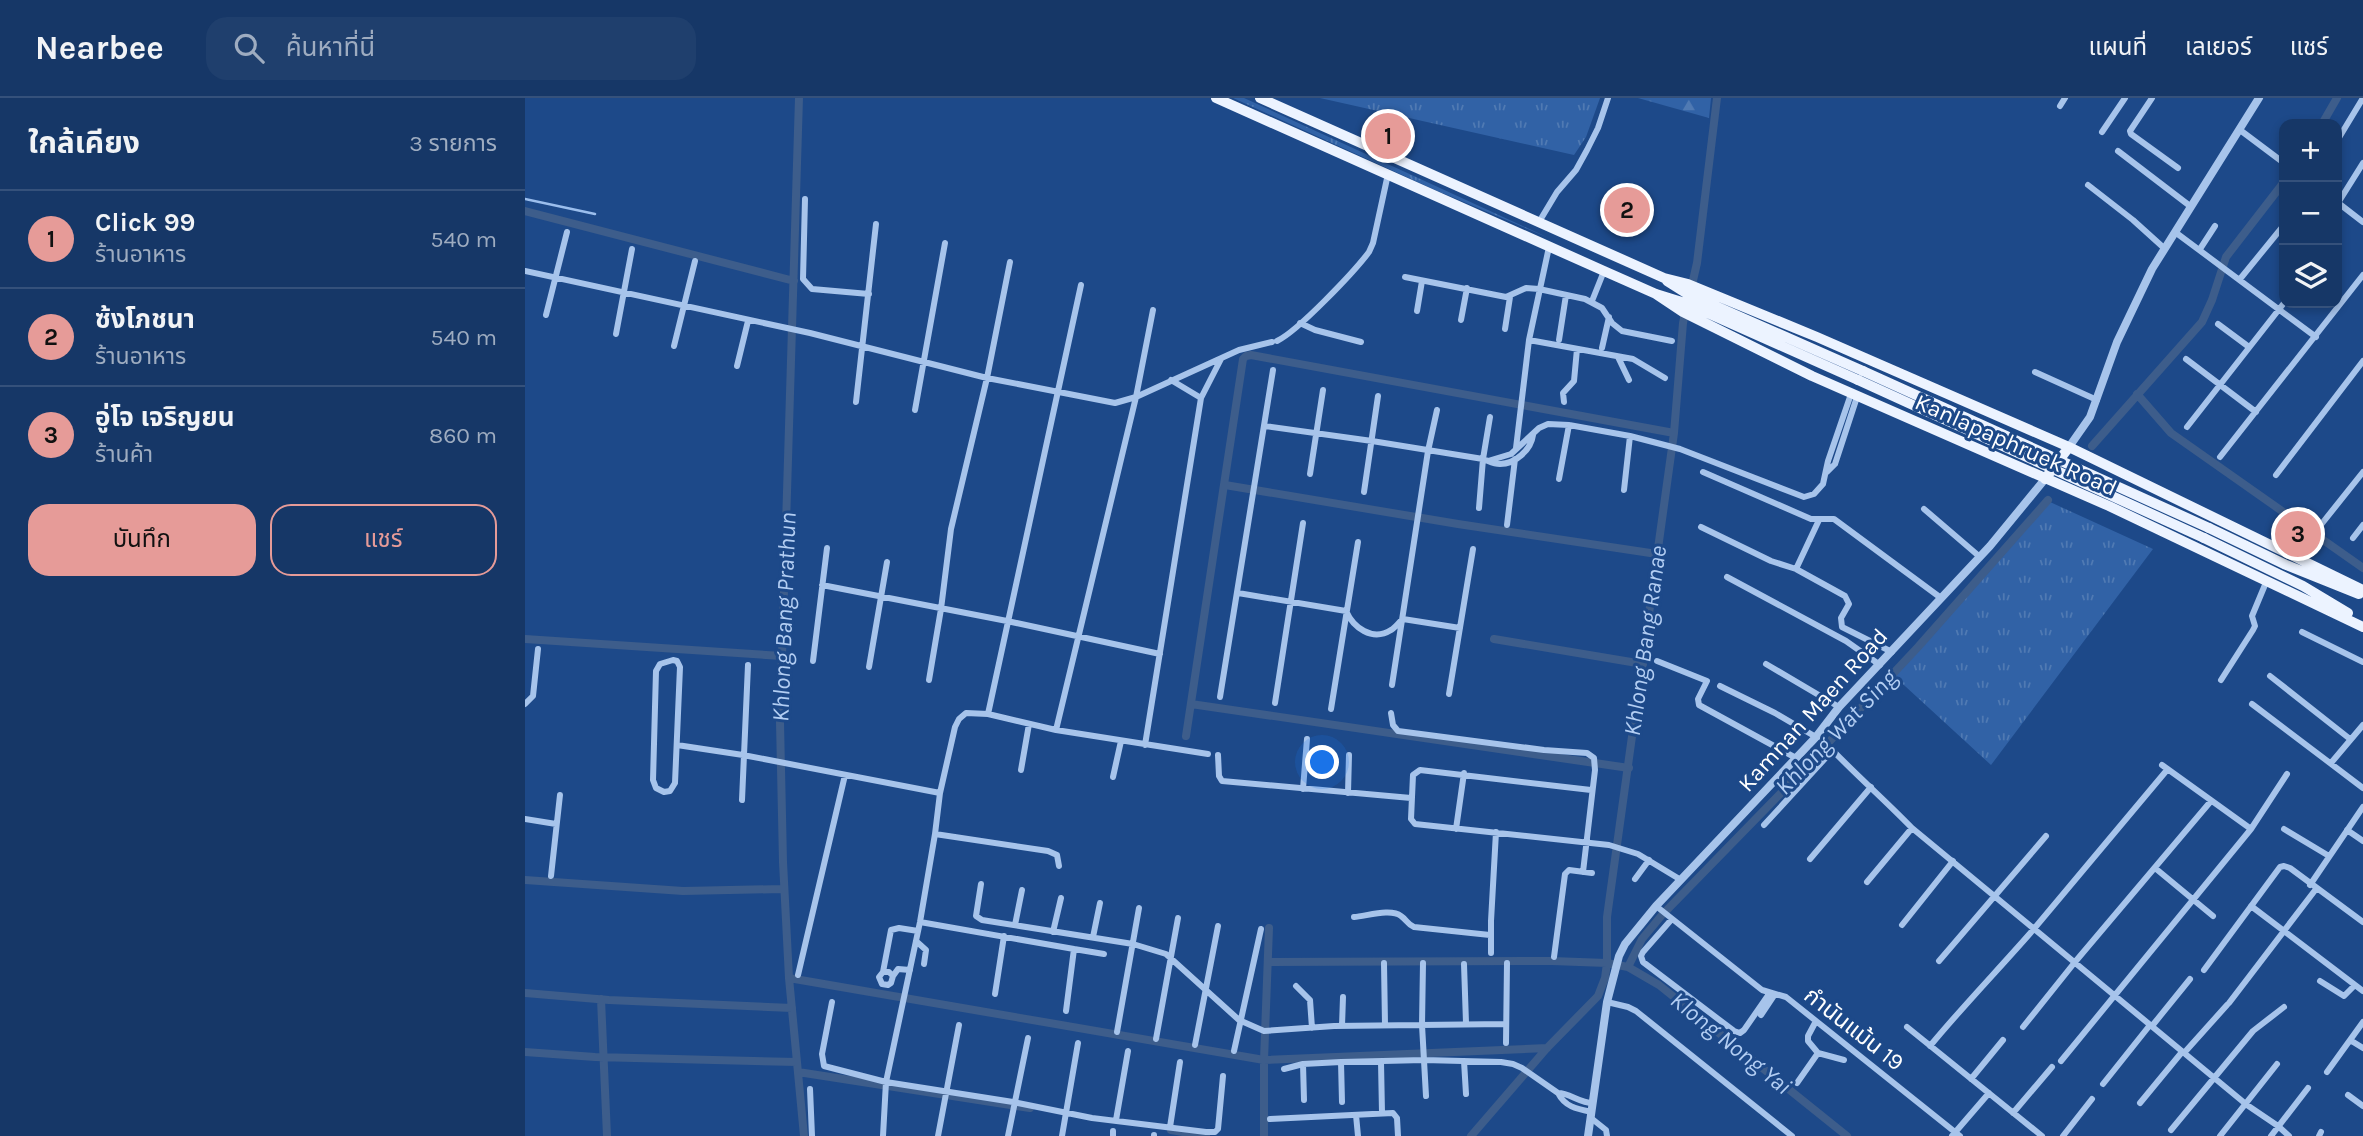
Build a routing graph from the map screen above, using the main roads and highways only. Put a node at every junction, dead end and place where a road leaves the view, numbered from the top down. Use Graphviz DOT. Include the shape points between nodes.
graph roads {
  1 [pos="1216,98"];
  2 [pos="1260,98"];
  3 [pos="1686,298"];
  4 [pos="1697,303"];
  5 [pos="1984,410"];
  6 [pos="1967,443"];
  7 [pos="2069,447"];
  8 [pos="2121,473"];
  9 [pos="2045,479"];
  10 [pos="2109,506"];
  11 [pos="2207,533"];
  12 [pos="2363,590"];
  13 [pos="2363,596"];
  14 [pos="2363,625"];
  1 -- 3 [label="main road, Kanlapaphruek Road" via="1656,294"];
  2 -- 3 [label="main road, Kanlapaphruek Road" via="1664,278"];
  3 -- 4 [label="main road, Kanlapaphruek Road"];
  3 -- 4 [label="main road, Kanlapaphruek Road"];
  4 -- 5 [label="main road, Kanlapaphruek Road"];
  4 -- 6 [label="main road, Kanlapaphruek Road" via="1854,396"];
  4 -- 11 [label="main road, Kanlapaphruek Road, bridge"];
  5 -- 6 [label="main road" via="1995,419 1998,429 1989,439"];
  5 -- 7 [label="main road, Kanlapaphruek Road"];
  6 -- 9 [label="main road, Kanlapaphruek Road"];
  7 -- 8 [label="main road, Kanlapaphruek Road"];
  7 -- 9 [label="main road"];
  8 -- 10 [label="main road" via="2104,473 2094,482 2096,493"];
  8 -- 12 [label="main road, Kanlapaphruek Road"];
  9 -- 10 [label="main road, Kanlapaphruek Road"];
  10 -- 14 [label="main road, Kanlapaphruek Road"];
  11 -- 13 [label="main road, Kanlapaphruek Road"];
  11 -- 14 [label="main road, Kanlapaphruek Road"];
}
